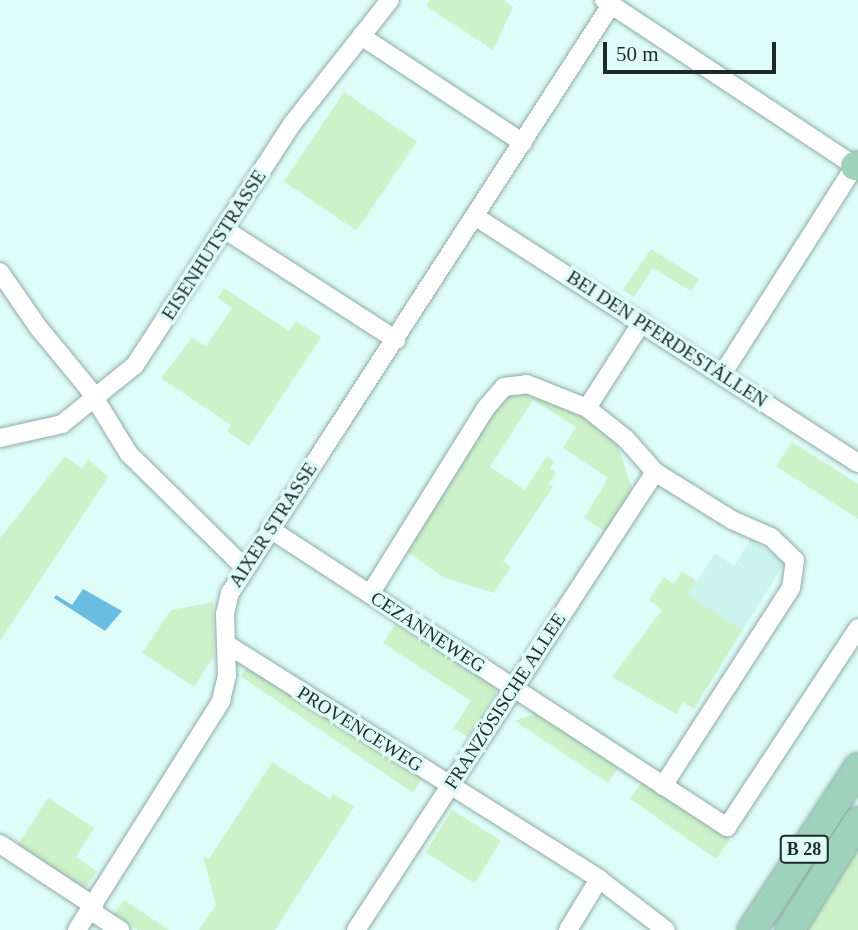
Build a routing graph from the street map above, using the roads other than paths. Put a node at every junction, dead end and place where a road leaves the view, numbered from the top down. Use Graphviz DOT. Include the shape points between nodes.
graph roads {
  1 [pos="390,0"];
  2 [pos="608,2"];
  3 [pos="360,36"];
  4 [pos="523,143"];
  5 [pos="857,167"];
  6 [pos="476,217"];
  7 [pos="224,229"];
  8 [pos="0,272"];
  9 [pos="642,322"];
  10 [pos="396,340"];
  11 [pos="723,373"];
  12 [pos="97,400"];
  13 [pos="587,408"];
  14 [pos="0,438"];
  15 [pos="858,463"];
  16 [pos="655,472"];
  17 [pos="270,529"];
  18 [pos="244,568"];
  19 [pos="370,594"];
  20 [pos="858,628"];
  21 [pos="228,645"];
  22 [pos="514,687"];
  23 [pos="858,768"];
  24 [pos="450,785"];
  25 [pos="663,786"];
  26 [pos="858,821"];
  27 [pos="0,844"];
  28 [pos="599,879"];
  29 [pos="92,909"];
  30 [pos="77,930"];
  31 [pos="120,930"];
  32 [pos="356,930"];
  33 [pos="568,930"];
  34 [pos="666,930"];
  35 [pos="752,930"];
  36 [pos="790,930"];
  1 -- 3 [label="street, EISENHUTSTRASSE"];
  2 -- 4 [label="street, AIXER STRASSE"];
  2 -- 5 [label="street"];
  3 -- 4 [label="street"];
  3 -- 7 [label="street, EISENHUTSTRASSE" via="292,124"];
  4 -- 6 [label="street, AIXER STRASSE"];
  5 -- 11 [label="street"];
  6 -- 9 [label="street, BEI DEN PFERDESTÄLLEN"];
  6 -- 10 [label="street, AIXER STRASSE"];
  7 -- 10 [label="street"];
  7 -- 12 [label="street, EISENHUTSTRASSE" via="135,365"];
  8 -- 12 [label="street"];
  9 -- 11 [label="street, BEI DEN PFERDESTÄLLEN"];
  9 -- 13 [label="street"];
  10 -- 17 [label="street, AIXER STRASSE"];
  11 -- 15 [label="street, BEI DEN PFERDESTÄLLEN"];
  12 -- 14 [label="street, EISENHUTSTRASSE" via="62,424"];
  12 -- 18 [label="street" via="129,454"];
  13 -- 16 [label="street"];
  13 -- 19 [label="street" via="527,384 504,387 485,409"];
  16 -- 22 [label="street, FRANZÖSISCHE ALLEE"];
  16 -- 25 [label="street" via="732,520 771,537 795,560 796,575"];
  17 -- 18 [label="street, AIXER STRASSE"];
  17 -- 19 [label="street, CEZANNEWEG"];
  18 -- 21 [label="street, AIXER STRASSE" via="226,603"];
  19 -- 22 [label="street, CEZANNEWEG"];
  20 -- 25 [label="street, CEZANNEWEG" via="727,827"];
  21 -- 24 [label="street, PROVENCEWEG"];
  21 -- 29 [label="street, AIXER STRASSE" via="226,689 216,711"];
  22 -- 24 [label="street, FRANZÖSISCHE ALLEE"];
  22 -- 25 [label="street, CEZANNEWEG"];
  23 -- 35 [label="main road, B 28"];
  24 -- 28 [label="street, PROVENCEWEG"];
  24 -- 32 [label="street, FRANZÖSISCHE ALLEE"];
  26 -- 36 [label="main road, B 28"];
  27 -- 29 [label="street"];
  28 -- 33 [label="street"];
  28 -- 34 [label="street, PROVENCEWEG"];
  29 -- 30 [label="street, AIXER STRASSE"];
  29 -- 31 [label="street"];
}
